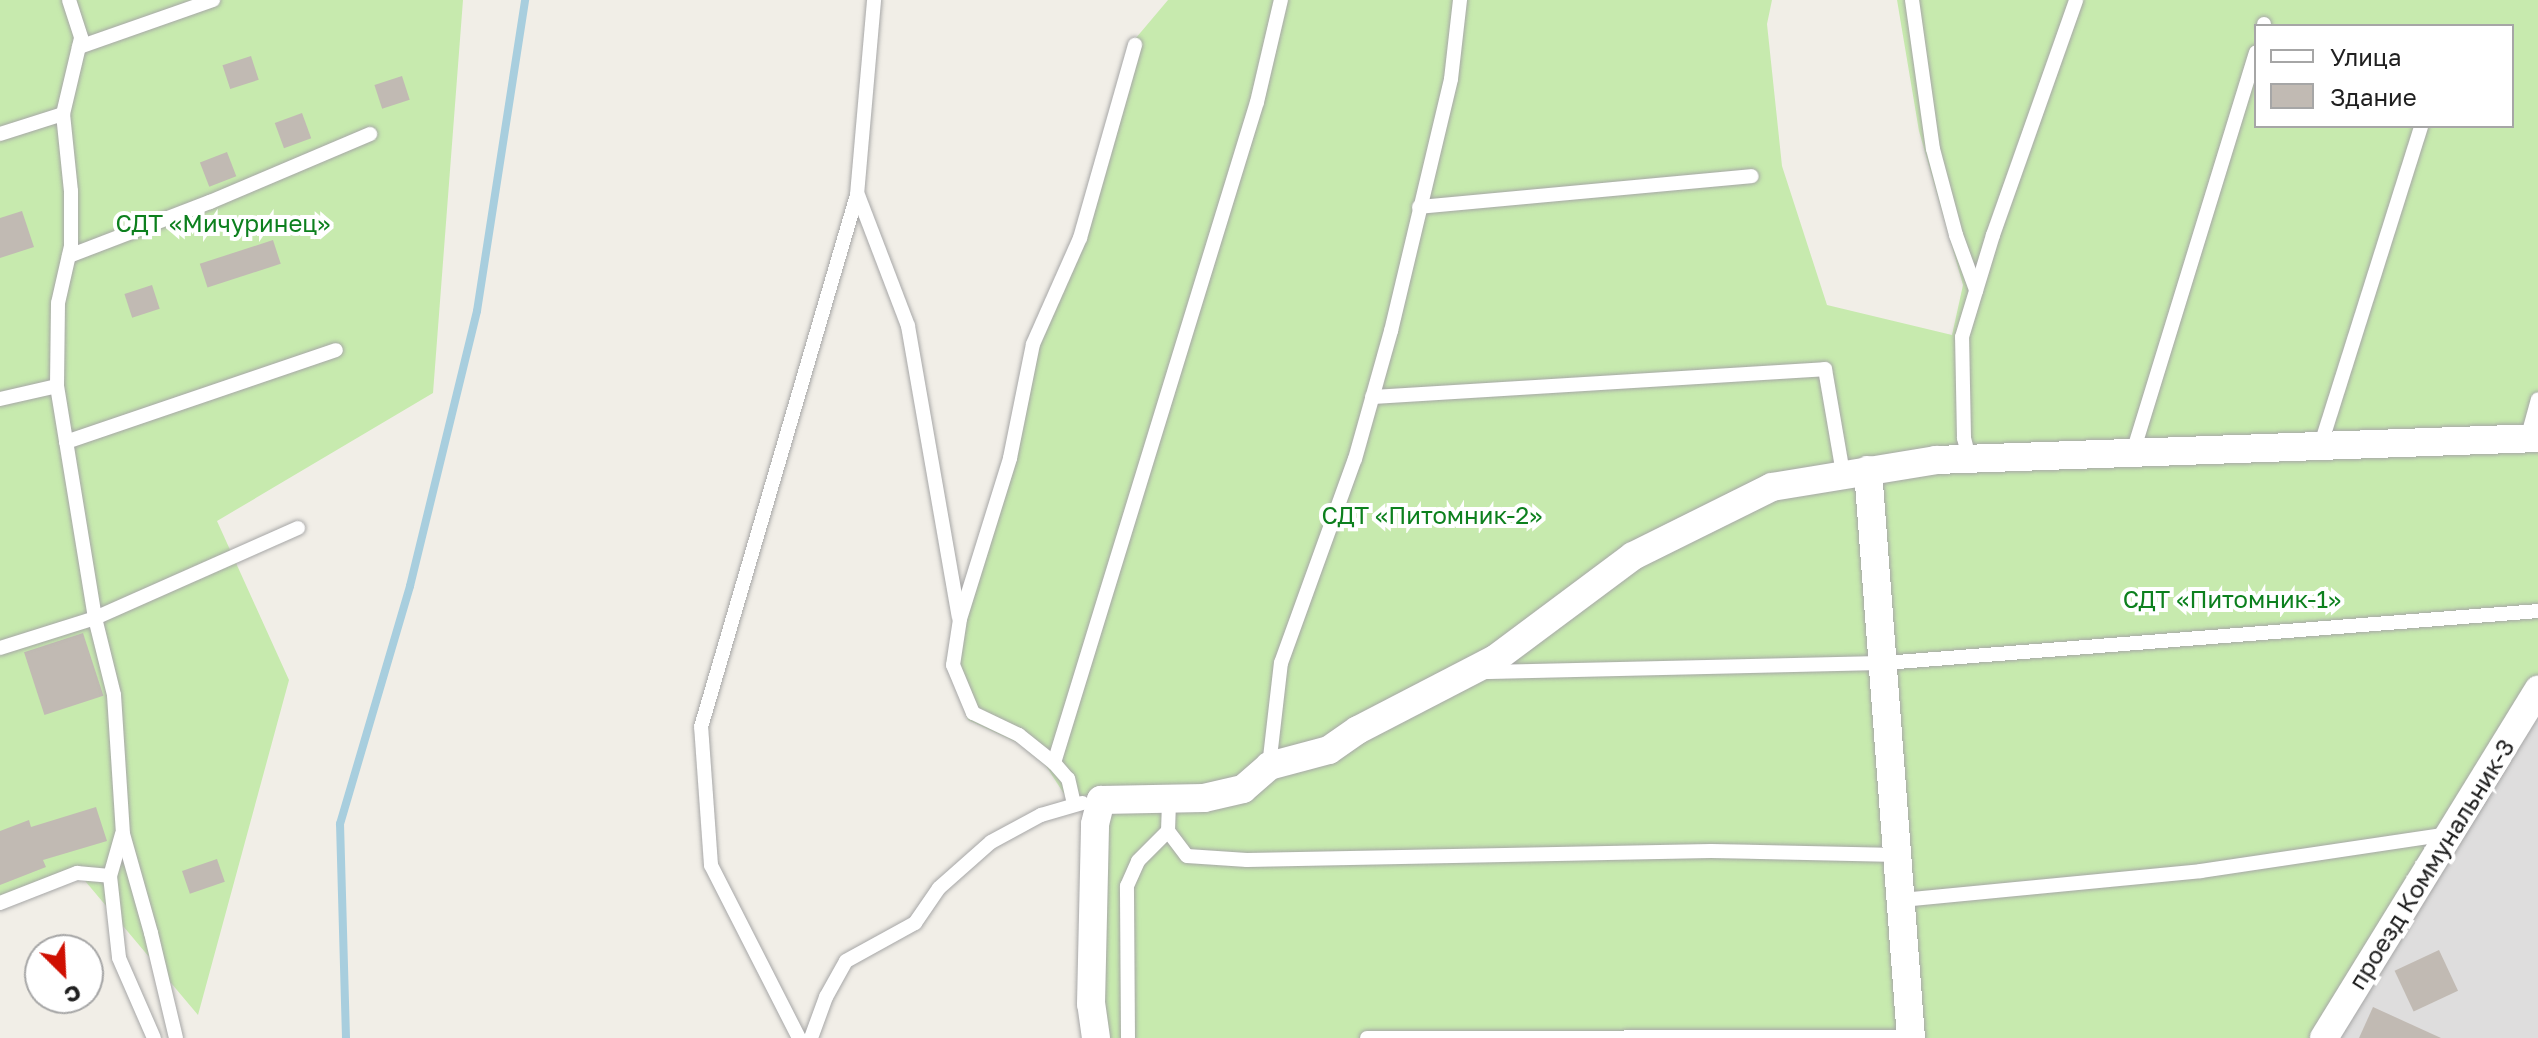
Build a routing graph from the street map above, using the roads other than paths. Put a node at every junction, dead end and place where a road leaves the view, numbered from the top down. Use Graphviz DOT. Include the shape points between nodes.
graph roads {
  1 [pos="69,0"];
  2 [pos="874,0"];
  3 [pos="1281,0"];
  4 [pos="1460,0"];
  5 [pos="1472,0"];
  6 [pos="1912,0"];
  7 [pos="2076,0"];
  8 [pos="203,2"];
  9 [pos="1135,45"];
  10 [pos="79,47"];
  11 [pos="2254,59"];
  12 [pos="63,114"];
  13 [pos="2420,128"];
  14 [pos="0,134"];
  15 [pos="370,134"];
  16 [pos="1752,176"];
  17 [pos="857,195"];
  18 [pos="1419,207"];
  19 [pos="69,256"];
  20 [pos="1976,290"];
  21 [pos="336,350"];
  22 [pos="57,386"];
  23 [pos="1372,397"];
  24 [pos="0,399"];
  25 [pos="2538,399"];
  26 [pos="2532,438"];
  27 [pos="66,442"];
  28 [pos="2321,444"];
  29 [pos="2133,452"];
  30 [pos="1969,458"];
  31 [pos="1856,471"];
  32 [pos="298,528"];
  33 [pos="2538,611"];
  34 [pos="95,618"];
  35 [pos="960,619"];
  36 [pos="0,648"];
  37 [pos="1885,663"];
  38 [pos="1466,672"];
  39 [pos="2538,690"];
  40 [pos="1054,763"];
  41 [pos="1269,766"];
  42 [pos="1169,801"];
  43 [pos="1087,802"];
  44 [pos="1168,831"];
  45 [pos="123,834"];
  46 [pos="2449,834"];
  47 [pos="1898,855"];
  48 [pos="110,876"];
  49 [pos="1901,900"];
  50 [pos="0,903"];
  51 [pos="154,1038"];
  52 [pos="176,1038"];
  53 [pos="799,1038"];
  54 [pos="811,1038"];
  55 [pos="1096,1038"];
  56 [pos="1128,1038"];
  57 [pos="1367,1038"];
  58 [pos="1911,1038"];
  59 [pos="2324,1038"];
  1 -- 10 [label="lane"];
  2 -- 17 [label="lane"];
  3 -- 40 [label="lane" via="1257,102"];
  4 -- 5 [label="lane"];
  4 -- 18 [label="lane" via="1451,79"];
  6 -- 20 [label="lane" via="1933,149"];
  7 -- 20 [label="lane"];
  8 -- 10 [label="lane"];
  9 -- 35 [label="lane" via="1080,238 1033,344 1010,458"];
  10 -- 12 [label="lane"];
  11 -- 29 [label="lane"];
  12 -- 14 [label="lane"];
  12 -- 19 [label="lane" via="71,191"];
  13 -- 28 [label="lane"];
  15 -- 19 [label="lane"];
  16 -- 18 [label="lane"];
  17 -- 35 [label="lane" via="908,326"];
  17 -- 53 [label="lane" via="701,727 711,865"];
  18 -- 23 [label="lane"];
  19 -- 22 [label="lane" via="58,303"];
  20 -- 30 [label="lane" via="1962,337"];
  21 -- 27 [label="lane"];
  22 -- 24 [label="lane"];
  22 -- 27 [label="lane"];
  23 -- 31 [label="lane" via="1825,369"];
  23 -- 41 [label="lane" via="1281,663"];
  25 -- 26 [label="lane"];
  26 -- 28 [label="street"];
  27 -- 34 [label="lane"];
  28 -- 29 [label="street"];
  29 -- 30 [label="street"];
  30 -- 31 [label="street"];
  31 -- 37 [label="street"];
  31 -- 38 [label="street" via="1772,487 1715,512 1633,556 1495,659"];
  32 -- 34 [label="lane"];
  33 -- 37 [label="lane"];
  34 -- 36 [label="lane"];
  34 -- 45 [label="lane" via="114,695"];
  35 -- 40 [label="lane" via="953,665 973,713 1019,735"];
  37 -- 38 [label="lane"];
  37 -- 47 [label="street"];
  38 -- 41 [label="street" via="1329,750"];
  39 -- 46 [label="street, проезд Коммунальник-3"];
  40 -- 43 [label="lane"];
  41 -- 42 [label="street" via="1243,789"];
  42 -- 43 [label="street"];
  42 -- 44 [label="lane"];
  43 -- 54 [label="lane" via="1041,815 991,842 939,888 915,923 846,961"];
  43 -- 55 [label="street" via="1095,824"];
  44 -- 47 [label="lane" via="1187,856 1247,860 1711,851"];
  44 -- 56 [label="lane" via="1138,861 1127,886"];
  45 -- 48 [label="lane"];
  45 -- 52 [label="lane"];
  46 -- 49 [label="lane" via="2201,871"];
  46 -- 59 [label="street, проезд Коммунальник-3"];
  47 -- 49 [label="street"];
  48 -- 50 [label="lane" via="77,873"];
  48 -- 51 [label="lane" via="119,958"];
  49 -- 58 [label="street"];
  57 -- 58 [label="lane"];
}
